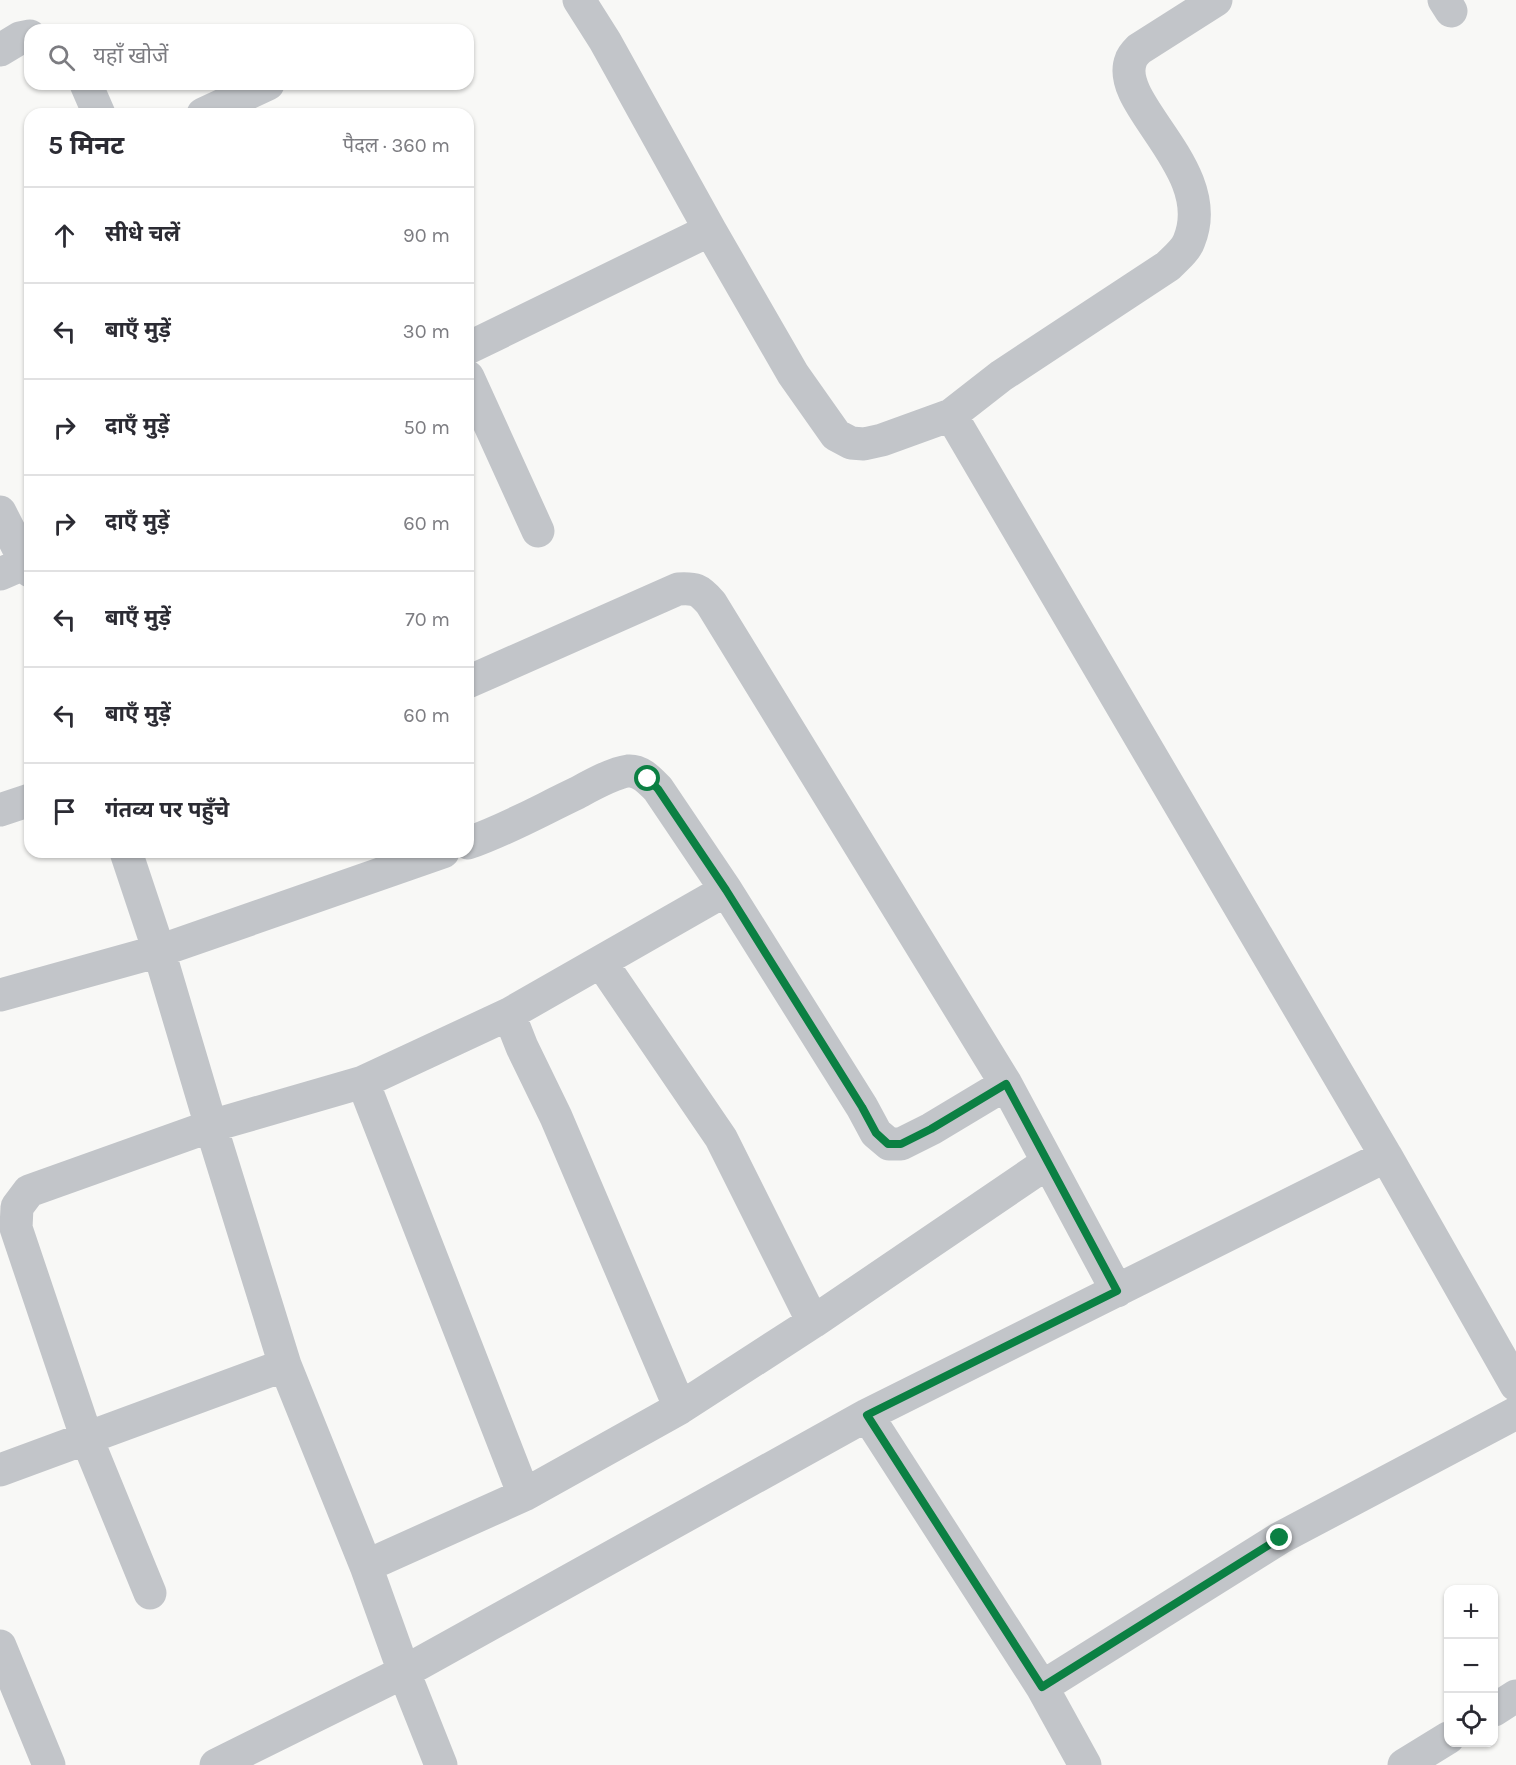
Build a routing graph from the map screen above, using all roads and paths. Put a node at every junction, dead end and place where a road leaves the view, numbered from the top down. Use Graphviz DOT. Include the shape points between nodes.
graph roads {
  1 [pos="579,0"];
  2 [pos="1216,0"];
  3 [pos="24,37"];
  4 [pos="0,50"];
  5 [pos="89,90"];
  6 [pos="255,90"];
  7 [pos="96,108"];
  8 [pos="216,108"];
  9 [pos="710,230"];
  10 [pos="474,345"];
  11 [pos="474,390"];
  12 [pos="951,415"];
  13 [pos="0,512"];
  14 [pos="538,531"];
  15 [pos="22,567"];
  16 [pos="474,679"];
  17 [pos="24,802"];
  18 [pos="0,810"];
  19 [pos="474,841"];
  20 [pos="128,858"];
  21 [pos="426,858"];
  22 [pos="726,890"];
  23 [pos="159,951"];
  24 [pos="601,962"];
  25 [pos="0,995"];
  26 [pos="509,1014"];
  27 [pos="363,1082"];
  28 [pos="1006,1084"];
  29 [pos="210,1126"];
  30 [pos="1386,1156"];
  31 [pos="1047,1163"];
  32 [pos="1117,1291"];
  33 [pos="813,1322"];
  34 [pos="285,1365"];
  35 [pos="1516,1385"];
  36 [pos="680,1408"];
  37 [pos="1516,1413"];
  38 [pos="867,1415"];
  39 [pos="87,1439"];
  40 [pos="0,1470"];
  41 [pos="524,1495"];
  42 [pos="366,1566"];
  43 [pos="150,1593"];
  44 [pos="0,1646"];
  45 [pos="404,1672"];
  46 [pos="1042,1687"];
  47 [pos="1516,1696"];
  48 [pos="1498,1707"];
  49 [pos="1444,1741"];
  50 [pos="49,1765"];
  51 [pos="216,1765"];
  52 [pos="441,1765"];
  53 [pos="1085,1765"];
  54 [pos="1404,1765"];
  1 -- 9 [label="street"];
  2 -- 12 [label="street" via="1139,49 1130,61 1136,96 1192,190 1196,214 1189,243 1168,266 1001,376"];
  3 -- 4 [label="street"];
  5 -- 7 [label="street"];
  6 -- 8 [label="street"];
  9 -- 10 [label="street"];
  9 -- 12 [label="street" via="793,374 836,435 851,443 864,444"];
  11 -- 14 [label="street"];
  12 -- 30 [label="street"];
  13 -- 15 [label="street"];
  16 -- 28 [label="street" via="678,589 694,588 704,595"];
  17 -- 18 [label="street"];
  19 -- 22 [label="street" via="595,784 627,771 638,772 658,789"];
  20 -- 23 [label="street"];
  21 -- 23 [label="street"];
  22 -- 24 [label="street"];
  22 -- 28 [label="street" via="876,1133 888,1144 901,1144 931,1129"];
  23 -- 25 [label="street"];
  23 -- 29 [label="street"];
  24 -- 26 [label="street"];
  24 -- 33 [label="street" via="721,1138"];
  26 -- 27 [label="street"];
  26 -- 36 [label="street"];
  27 -- 29 [label="street"];
  27 -- 41 [label="street"];
  28 -- 31 [label="street"];
  29 -- 34 [label="street"];
  29 -- 39 [label="street" via="40,1186 29,1191 17,1207 16,1228"];
  30 -- 32 [label="street"];
  30 -- 35 [label="street"];
  31 -- 32 [label="street"];
  31 -- 33 [label="street"];
  32 -- 38 [label="street"];
  33 -- 36 [label="street"];
  34 -- 39 [label="street"];
  34 -- 42 [label="street"];
  36 -- 41 [label="street"];
  37 -- 46 [label="street" via="1280,1538"];
  38 -- 45 [label="street"];
  38 -- 46 [label="street"];
  39 -- 40 [label="street"];
  39 -- 43 [label="street"];
  41 -- 42 [label="street"];
  42 -- 45 [label="street"];
  44 -- 50 [label="street"];
  45 -- 51 [label="street"];
  45 -- 52 [label="street"];
  46 -- 53 [label="street"];
  47 -- 48 [label="street"];
  49 -- 54 [label="street"];
}
